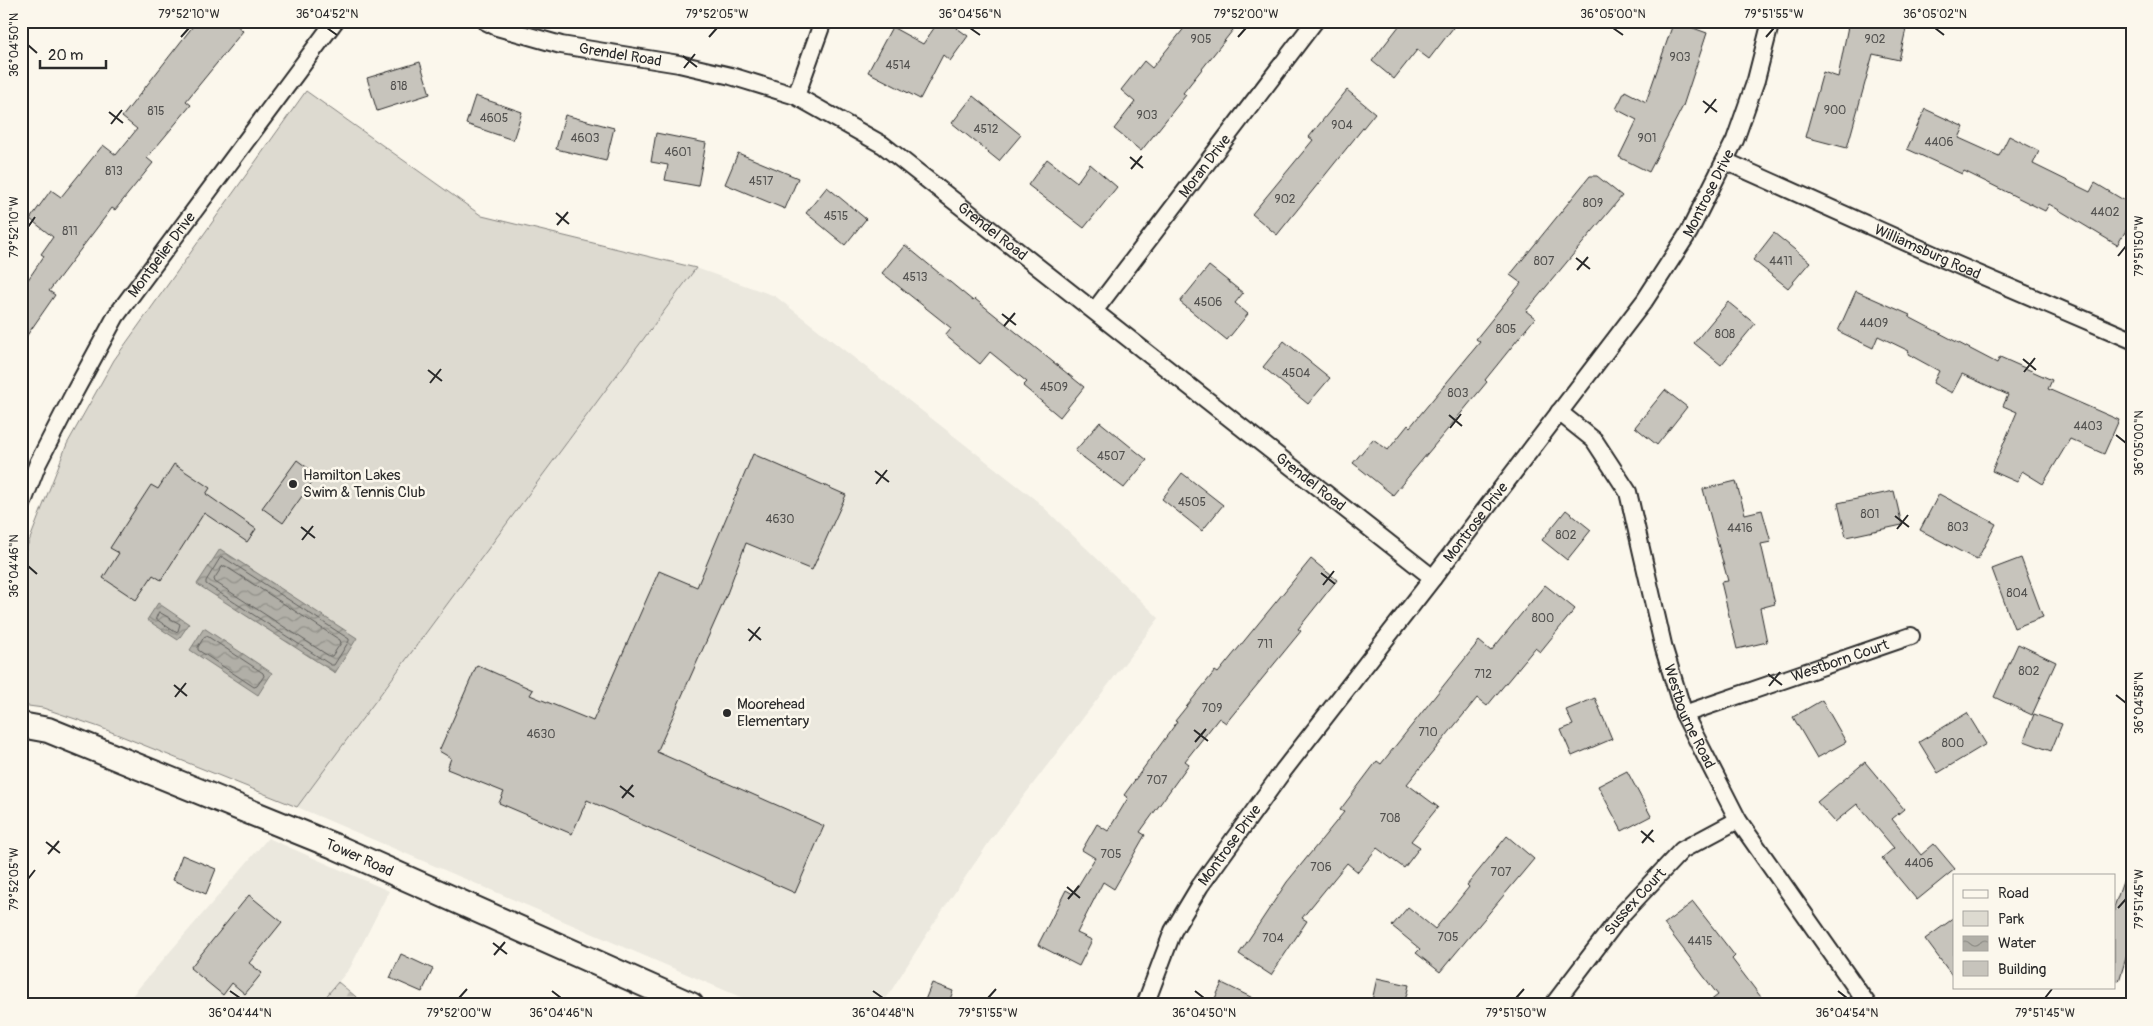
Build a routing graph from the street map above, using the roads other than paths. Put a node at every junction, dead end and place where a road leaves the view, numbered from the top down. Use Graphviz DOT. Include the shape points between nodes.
graph roads {
  1 [pos="335,21"];
  2 [pos="485,21"];
  3 [pos="823,21"];
  4 [pos="1315,21"];
  5 [pos="1771,21"];
  6 [pos="796,96"];
  7 [pos="1725,161"];
  8 [pos="1095,310"];
  9 [pos="2132,340"];
  10 [pos="1558,412"];
  11 [pos="21,507"];
  12 [pos="1433,578"];
  13 [pos="1911,636"];
  14 [pos="1684,714"];
  15 [pos="21,725"];
  16 [pos="1738,820"];
  17 [pos="691,1005"];
  18 [pos="1145,1005"];
  19 [pos="1553,1005"];
  20 [pos="1868,1005"];
  1 -- 11 [label="street, Montpelier Drive" via="116,316 38,463"];
  2 -- 6 [label="street, Grendel Road" via="561,46 679,64"];
  3 -- 6 [label="street"];
  4 -- 8 [label="street, Moran Drive"];
  5 -- 7 [label="street, Montrose Drive" via="1756,80 1736,140"];
  6 -- 8 [label="street, Grendel Road" via="883,145"];
  7 -- 9 [label="street, Williamsburg Road"];
  7 -- 10 [label="street, Montrose Drive" via="1689,232 1645,300"];
  8 -- 12 [label="street, Grendel Road"];
  10 -- 12 [label="street, Montrose Drive"];
  10 -- 14 [label="street, Westbourne Road" via="1594,440 1628,492 1664,649"];
  12 -- 18 [label="street, Montrose Drive" via="1283,771 1200,886 1173,931"];
  13 -- 14 [label="street, Westborn Court"];
  14 -- 16 [label="street, Westbourne Road"];
  15 -- 17 [label="street, Tower Road" via="48,730 334,846"];
  16 -- 19 [label="street, Sussex Court" via="1682,850 1623,913"];
  16 -- 20 [label="street, Westbourne Road"];
}
